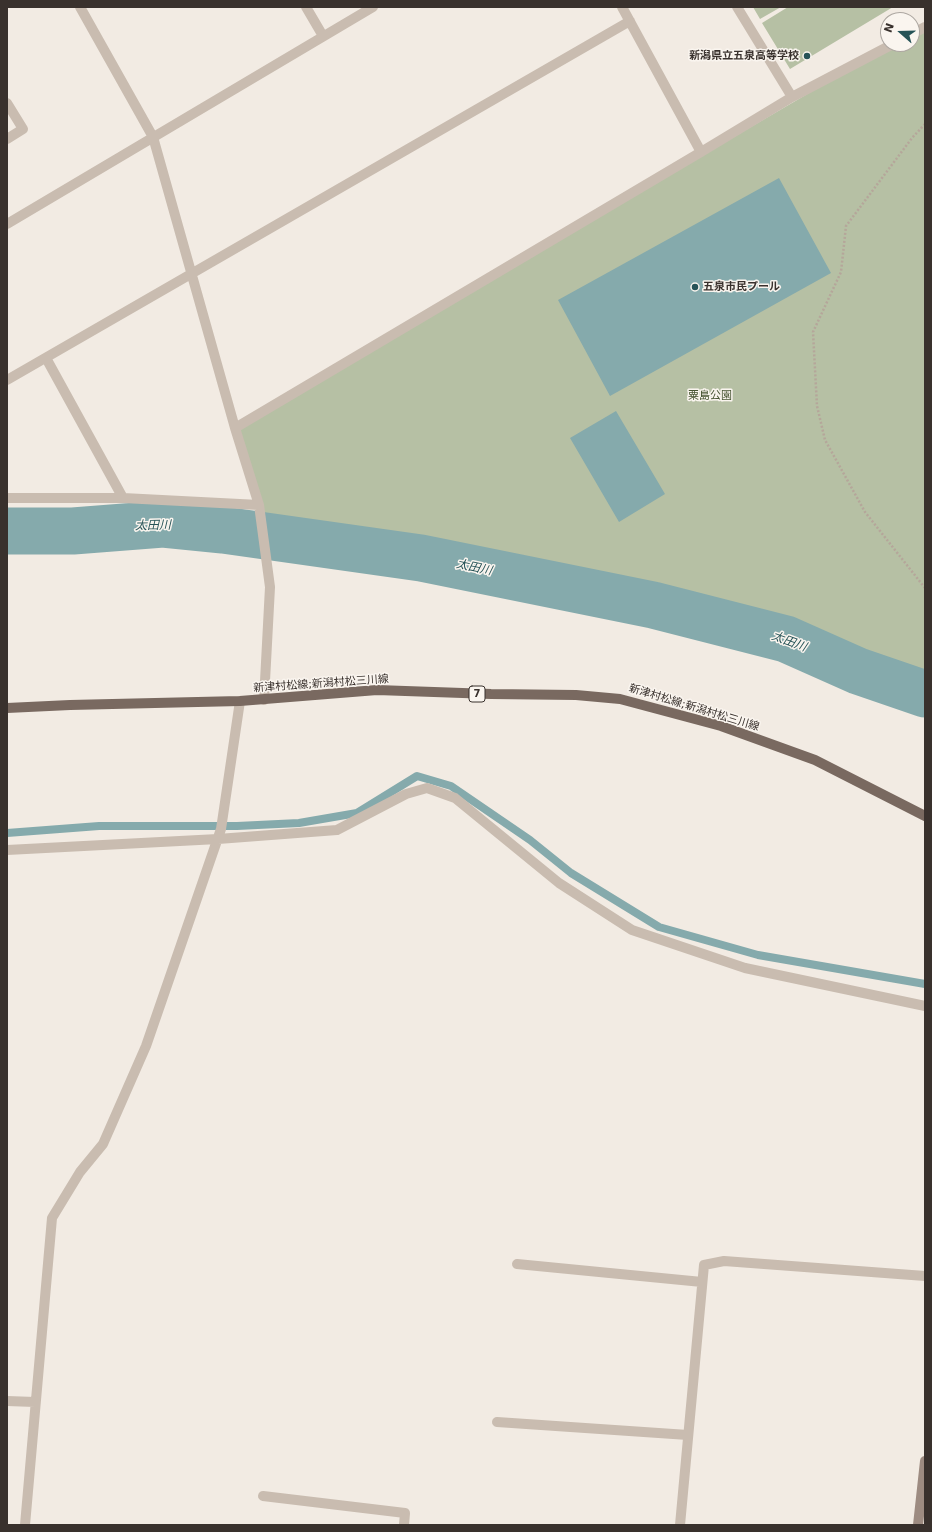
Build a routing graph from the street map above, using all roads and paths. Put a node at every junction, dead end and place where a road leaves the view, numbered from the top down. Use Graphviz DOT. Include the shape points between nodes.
graph roads {
  1 [pos="306,7"];
  2 [pos="373,7"];
  3 [pos="622,7"];
  4 [pos="737,7"];
  5 [pos="85,9"];
  6 [pos="630,21"];
  7 [pos="323,36"];
  8 [pos="880,51"];
  9 [pos="792,97"];
  10 [pos="7,103"];
  11 [pos="925,124"];
  12 [pos="153,137"];
  13 [pos="7,139"];
  14 [pos="701,152"];
  15 [pos="7,224"];
  16 [pos="191,274"];
  17 [pos="46,358"];
  18 [pos="7,380"];
  19 [pos="235,428"];
  20 [pos="7,498"];
  21 [pos="123,498"];
  22 [pos="259,505"];
  23 [pos="925,588"];
  24 [pos="264,700"];
  25 [pos="240,701"];
  26 [pos="7,708"];
  27 [pos="925,816"];
  28 [pos="218,839"];
  29 [pos="7,850"];
  30 [pos="925,1006"];
  31 [pos="517,1264"];
  32 [pos="925,1276"];
  33 [pos="702,1282"];
  34 [pos="7,1401"];
  35 [pos="35,1402"];
  36 [pos="497,1422"];
  37 [pos="688,1435"];
  38 [pos="925,1461"];
  39 [pos="263,1496"];
  40 [pos="25,1525"];
  41 [pos="404,1525"];
  42 [pos="680,1525"];
  43 [pos="918,1525"];
  1 -- 7 [label="street"];
  2 -- 7 [label="street"];
  3 -- 6 [label="street"];
  4 -- 9 [label="street"];
  5 -- 12 [label="street"];
  6 -- 14 [label="street"];
  6 -- 16 [label="street"];
  7 -- 12 [label="street"];
  8 -- 9 [label="street"];
  9 -- 14 [label="street"];
  10 -- 13 [label="street" via="23,129"];
  11 -- 23 [label="path" via="846,226 841,272 813,332 817,406 825,440 866,512"];
  12 -- 15 [label="street"];
  12 -- 16 [label="street"];
  14 -- 19 [label="street"];
  16 -- 17 [label="street"];
  16 -- 19 [label="street"];
  17 -- 18 [label="street"];
  17 -- 21 [label="street"];
  19 -- 22 [label="street"];
  20 -- 21 [label="street"];
  21 -- 22 [label="street"];
  22 -- 24 [label="street" via="270,587"];
  24 -- 25 [label="main road, 新津村松線;新潟村松三川線 / 7"];
  24 -- 27 [label="main road, 新津村松線;新潟村松三川線 / 7" via="377,690 620,698 721,726 815,760"];
  25 -- 26 [label="main road, 新津村松線;新潟村松三川線 / 7"];
  25 -- 28 [label="street"];
  28 -- 29 [label="street"];
  28 -- 30 [label="street" via="337,830 406,794 427,788 455,798 559,883 632,930 745,968"];
  28 -- 35 [label="street" via="143,1053 103,1144 80,1172 52,1218"];
  31 -- 33 [label="street"];
  32 -- 33 [label="street" via="724,1261 704,1266"];
  33 -- 37 [label="street"];
  34 -- 35 [label="street"];
  35 -- 40 [label="street"];
  36 -- 37 [label="street"];
  37 -- 42 [label="street"];
  38 -- 43 [label="main road"];
  39 -- 41 [label="street" via="405,1513"];
}
